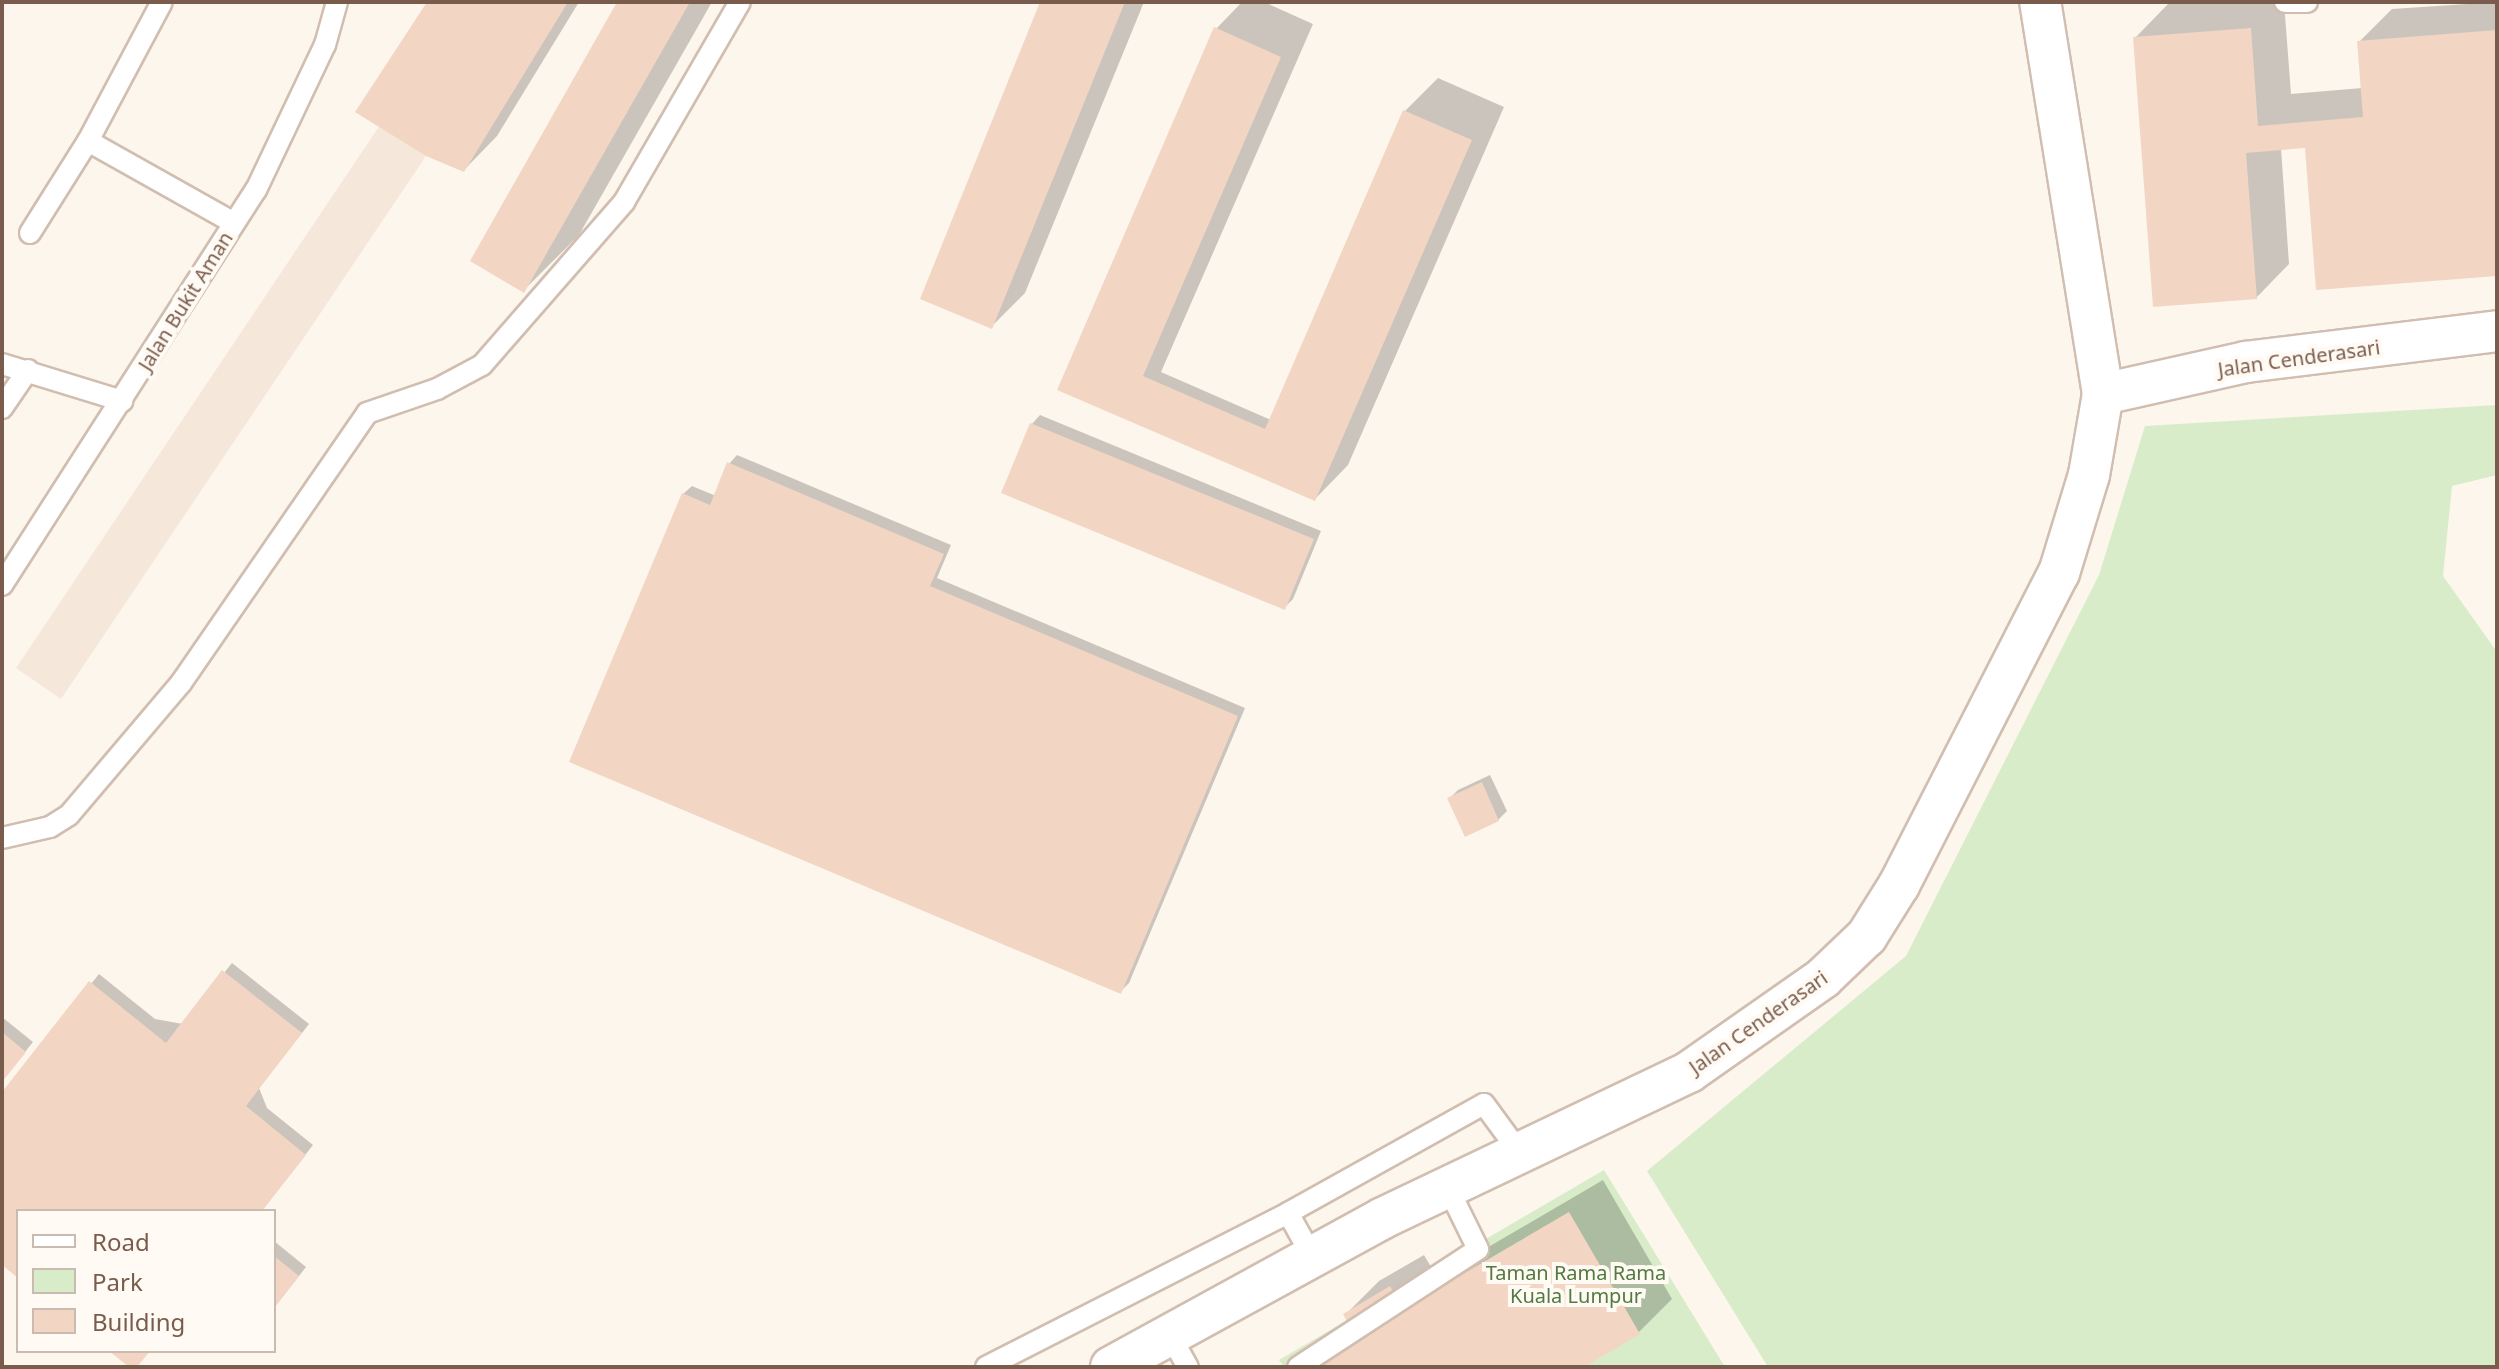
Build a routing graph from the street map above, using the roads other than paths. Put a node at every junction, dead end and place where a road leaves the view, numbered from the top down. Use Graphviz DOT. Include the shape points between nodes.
graph roads {
  1 [pos="162,2"];
  2 [pos="337,2"];
  3 [pos="740,2"];
  4 [pos="2040,2"];
  5 [pos="2285,2"];
  6 [pos="2307,2"];
  7 [pos="88,141"];
  8 [pos="234,223"];
  9 [pos="30,233"];
  10 [pos="2497,331"];
  11 [pos="2,364"];
  12 [pos="28,370"];
  13 [pos="2103,394"];
  14 [pos="122,401"];
  15 [pos="2,408"];
  16 [pos="2,585"];
  17 [pos="2,838"];
  18 [pos="1520,1153"];
  19 [pos="1447,1186"];
  20 [pos="1288,1213"];
  21 [pos="1312,1256"];
  22 [pos="1179,1351"];
  23 [pos="986,1367"];
  24 [pos="1111,1367"];
  25 [pos="1298,1367"];
  1 -- 7 [label="lane"];
  2 -- 8 [label="lane, Jalan Bukit Aman" via="325,45 256,190"];
  3 -- 17 [label="lane" via="624,202 482,365 437,389 367,413 181,683 69,815 50,827"];
  4 -- 13 [label="street, Jalan Cenderasari"];
  5 -- 6 [label="lane"];
  7 -- 8 [label="lane"];
  7 -- 9 [label="lane"];
  8 -- 14 [label="lane, Jalan Bukit Aman"];
  10 -- 13 [label="street, Jalan Cenderasari" via="2246,362"];
  11 -- 12 [label="lane"];
  12 -- 14 [label="lane"];
  12 -- 15 [label="lane"];
  13 -- 18 [label="street, Jalan Cenderasari" via="2089,475 2059,573 1899,885 1867,936 1823,978 1689,1072"];
  14 -- 16 [label="lane, Jalan Bukit Aman"];
  18 -- 19 [label="street, Jalan Cenderasari"];
  18 -- 20 [label="lane" via="1484,1104"];
  19 -- 21 [label="street, Jalan Cenderasari"];
  19 -- 25 [label="lane" via="1478,1249"];
  20 -- 21 [label="lane"];
  20 -- 23 [label="lane"];
  21 -- 22 [label="street, Jalan Cenderasari"];
  22 -- 24 [label="street, Jalan Cenderasari"];
}
